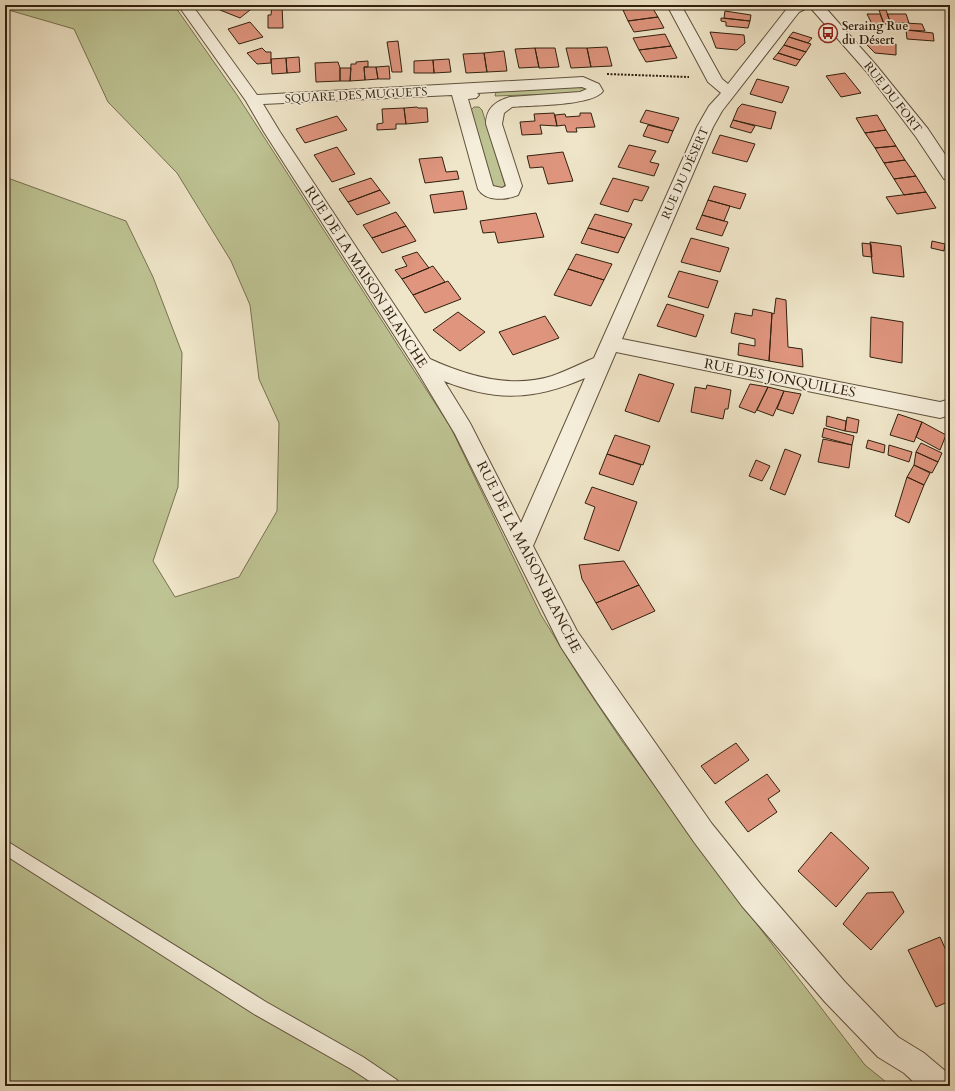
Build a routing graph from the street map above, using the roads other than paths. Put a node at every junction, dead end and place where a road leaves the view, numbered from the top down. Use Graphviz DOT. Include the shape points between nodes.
graph roads {
  1 [pos="185,5"];
  2 [pos="674,5"];
  3 [pos="802,5"];
  4 [pos="815,5"];
  5 [pos="458,90"];
  6 [pos="730,92"];
  7 [pos="253,100"];
  8 [pos="500,106"];
  9 [pos="950,175"];
  10 [pos="611,344"];
  11 [pos="602,363"];
  12 [pos="423,364"];
  13 [pos="950,407"];
  14 [pos="522,546"];
  15 [pos="5,847"];
  16 [pos="391,1086"];
  17 [pos="940,1086"];
  1 -- 7 [label="street, RUE DE LA MAISON BLANCHE"];
  2 -- 6 [label="street" via="716,82"];
  3 -- 6 [label="street, RUE DU DÉSERT" via="794,10"];
  4 -- 9 [label="street, RUE DU FORT" via="871,68 922,133"];
  5 -- 7 [label="street, SQUARE DES MUGUETS"];
  5 -- 8 [label="street, SQUARE DES MUGUETS"];
  5 -- 8 [label="street" via="486,189 495,194 505,194 512,191 514,186 494,124 494,116"];
  5 -- 8 [label="street, SQUARE DES MUGUETS" via="583,82 594,87 594,91 584,96 510,102"];
  6 -- 10 [label="street, RUE DU DÉSERT" via="715,109 705,127"];
  7 -- 12 [label="street, RUE DE LA MAISON BLANCHE"];
  10 -- 11 [label="street, RUE DU DÉSERT"];
  10 -- 13 [label="street, RUE DES JONQUILLES" via="940,410"];
  11 -- 12 [label="street" via="552,383 511,388 467,382"];
  11 -- 14 [label="street, RUE DU DÉSERT"];
  12 -- 14 [label="street, RUE DE LA MAISON BLANCHE" via="463,429"];
  14 -- 17 [label="street, RUE DE LA MAISON BLANCHE" via="569,640 699,827 752,896 835,992 888,1047 914,1063"];
  15 -- 16 [label="lane" via="260,1008"];
}
